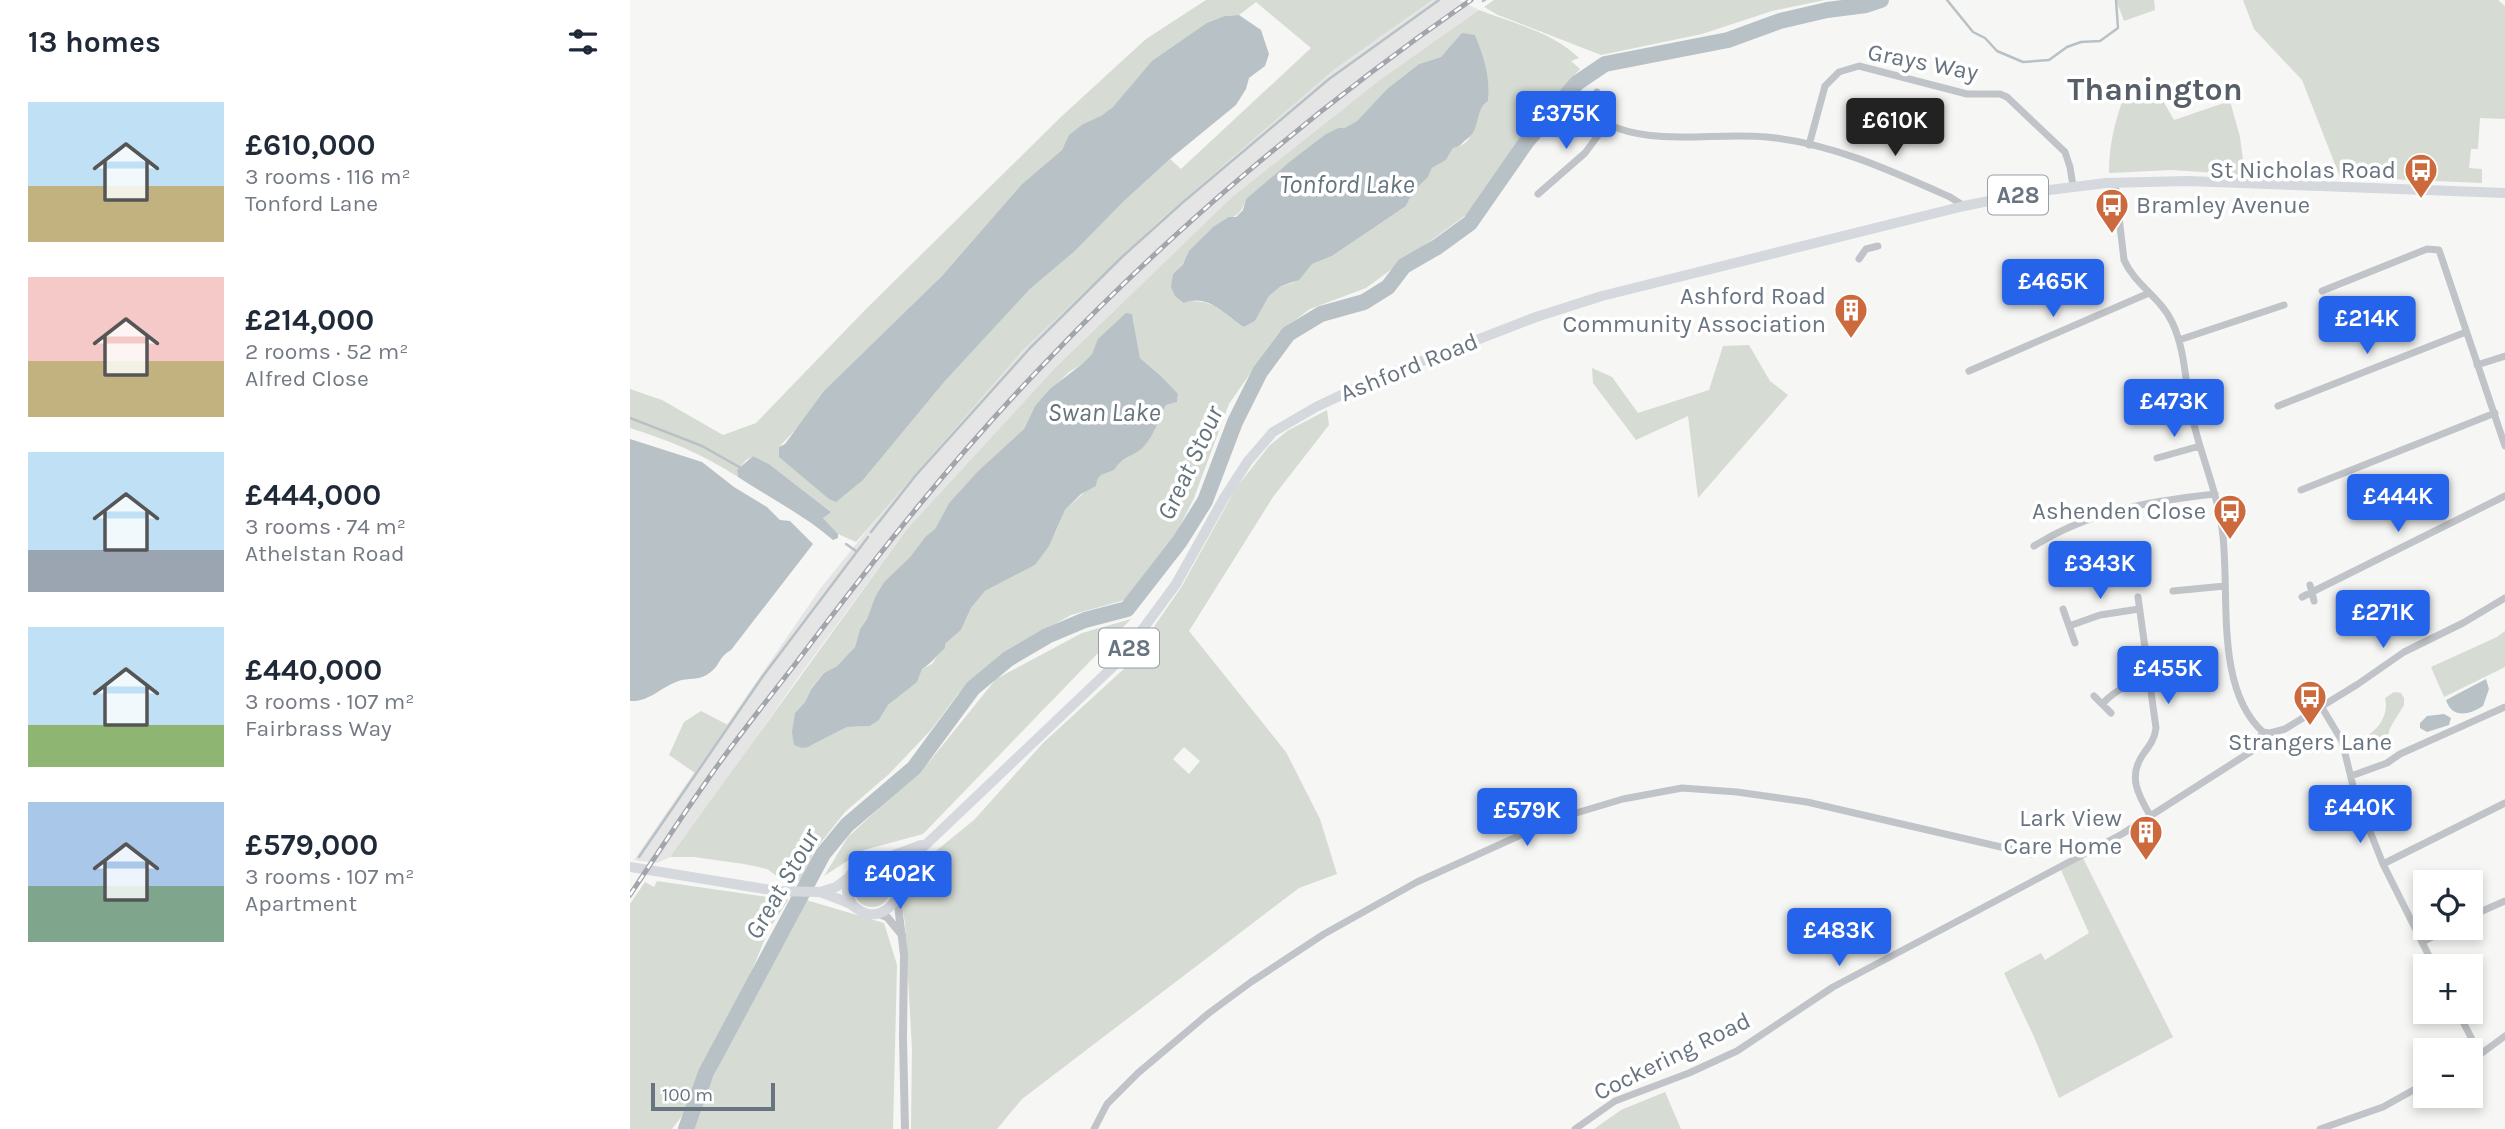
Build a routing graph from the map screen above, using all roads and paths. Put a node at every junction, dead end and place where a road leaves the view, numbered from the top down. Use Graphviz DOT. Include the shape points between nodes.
graph roads {
  1 [pos="1597,92"];
  2 [pos="1608,122"];
  3 [pos="1809,145"];
  4 [pos="1546,174"];
  5 [pos="1551,181"];
  6 [pos="2115,183"];
  7 [pos="2073,186"];
  8 [pos="2505,193"];
  9 [pos="1538,194"];
  10 [pos="1964,206"];
  11 [pos="1878,246"];
  12 [pos="1859,259"];
  13 [pos="2330,276"];
  14 [pos="2334,286"];
  15 [pos="2322,291"];
  16 [pos="2149,293"];
  17 [pos="2284,305"];
  18 [pos="2466,332"];
  19 [pos="2179,340"];
  20 [pos="2505,356"];
  21 [pos="2477,365"];
  22 [pos="1969,371"];
  23 [pos="2278,406"];
  24 [pos="2495,413"];
  25 [pos="2200,446"];
  26 [pos="2505,446"];
  27 [pos="2157,458"];
  28 [pos="2306,488"];
  29 [pos="2215,494"];
  30 [pos="2505,496"];
  31 [pos="2034,546"];
  32 [pos="2225,586"];
  33 [pos="2173,591"];
  34 [pos="2138,597"];
  35 [pos="2302,597"];
  36 [pos="2505,598"];
  37 [pos="2063,609"];
  38 [pos="2140,609"];
  39 [pos="2069,626"];
  40 [pos="2075,643"];
  41 [pos="2150,681"];
  42 [pos="2094,696"];
  43 [pos="2102,704"];
  44 [pos="2320,706"];
  45 [pos="2505,707"];
  46 [pos="2111,713"];
  47 [pos="2263,732"];
  48 [pos="2351,776"];
  49 [pos="2505,803"];
  50 [pos="2151,817"];
  51 [pos="929,841"];
  52 [pos="2031,854"];
  53 [pos="873,863"];
  54 [pos="2383,864"];
  55 [pos="630,867"];
  56 [pos="848,878"];
  57 [pos="898,885"];
  58 [pos="816,893"];
  59 [pos="897,897"];
  60 [pos="2505,901"];
  61 [pos="852,904"];
  62 [pos="2483,911"];
  63 [pos="879,914"];
  64 [pos="902,935"];
  65 [pos="2426,940"];
  66 [pos="2422,942"];
  67 [pos="2428,954"];
  68 [pos="2505,1036"];
  69 [pos="2483,1053"];
  70 [pos="2413,1090"];
  71 [pos="905,1129"];
  72 [pos="1094,1129"];
  73 [pos="1575,1129"];
  74 [pos="2320,1129"];
  1 -- 2 [label="street"];
  2 -- 3 [label="street" via="1654,134 1753,136"];
  2 -- 5 [label="street" via="1585,153"];
  3 -- 7 [label="street, Grays Way" via="1825,86 1839,72 1859,66 1968,94 2007,97 2064,152"];
  3 -- 10 [label="street" via="1892,172"];
  4 -- 5 [label="street"];
  5 -- 9 [label="street"];
  6 -- 7 [label="highway, A28"];
  6 -- 8 [label="highway, A28" via="2187,181"];
  6 -- 16 [label="street" via="2124,260"];
  7 -- 10 [label="highway, Ashford Road / A28"];
  10 -- 51 [label="highway, Ashford Road / A28" via="1680,276 1536,317 1373,380 1294,418 1273,432 1248,461 1176,584 1120,660"];
  11 -- 12 [label="street" via="1866,249"];
  13 -- 14 [label="street"];
  14 -- 15 [label="street"];
  14 -- 18 [label="street" via="2436,248 2442,254"];
  16 -- 19 [label="street" via="2168,315"];
  16 -- 22 [label="street"];
  17 -- 19 [label="street"];
  18 -- 21 [label="street"];
  18 -- 23 [label="street"];
  19 -- 25 [label="street"];
  20 -- 21 [label="street"];
  21 -- 24 [label="street"];
  24 -- 26 [label="street"];
  24 -- 28 [label="street"];
  25 -- 27 [label="street"];
  25 -- 29 [label="street"];
  29 -- 31 [label="street" via="2133,505 2088,519"];
  29 -- 32 [label="street" via="2225,546"];
  30 -- 35 [label="street"];
  32 -- 33 [label="street"];
  32 -- 47 [label="street" via="2236,687"];
  34 -- 38 [label="street"];
  36 -- 44 [label="street" via="2404,652"];
  37 -- 39 [label="street"];
  38 -- 39 [label="street"];
  38 -- 41 [label="street"];
  39 -- 40 [label="street"];
  41 -- 43 [label="street" via="2117,689"];
  41 -- 50 [label="street" via="2155,735 2134,772 2137,791"];
  42 -- 43 [label="street"];
  43 -- 46 [label="street"];
  44 -- 47 [label="street" via="2285,729"];
  44 -- 48 [label="street" via="2342,741"];
  45 -- 48 [label="street"];
  47 -- 50 [label="street, Cockering Road" via="2252,751"];
  48 -- 54 [label="street"];
  49 -- 54 [label="street"];
  50 -- 73 [label="street, Cockering Road" via="1833,987 1737,1051 1615,1101"];
  51 -- 53 [label="highway, Ashford Road / A28"];
  51 -- 57 [label="highway, Ashford Road / A28" via="905,865"];
  52 -- 72 [label="street" via="1807,802 1737,792 1682,788 1623,799 1556,819 1417,882 1324,934 1220,1005 1138,1073 1107,1104"];
  53 -- 56 [label="highway" via="859,866"];
  53 -- 57 [label="highway" via="887,867"];
  54 -- 66 [label="street"];
  55 -- 58 [label="highway" via="768,890"];
  56 -- 58 [label="highway"];
  56 -- 61 [label="highway" via="846,892"];
  57 -- 59 [label="highway"];
  58 -- 61 [label="highway"];
  59 -- 63 [label="highway"];
  59 -- 64 [label="street"];
  60 -- 62 [label="street"];
  61 -- 63 [label="highway" via="863,913"];
  63 -- 64 [label="street"];
  64 -- 71 [label="street"];
  65 -- 66 [label="street"];
  66 -- 67 [label="street"];
  68 -- 69 [label="street"];
  70 -- 74 [label="street" via="2383,1107"];
}
